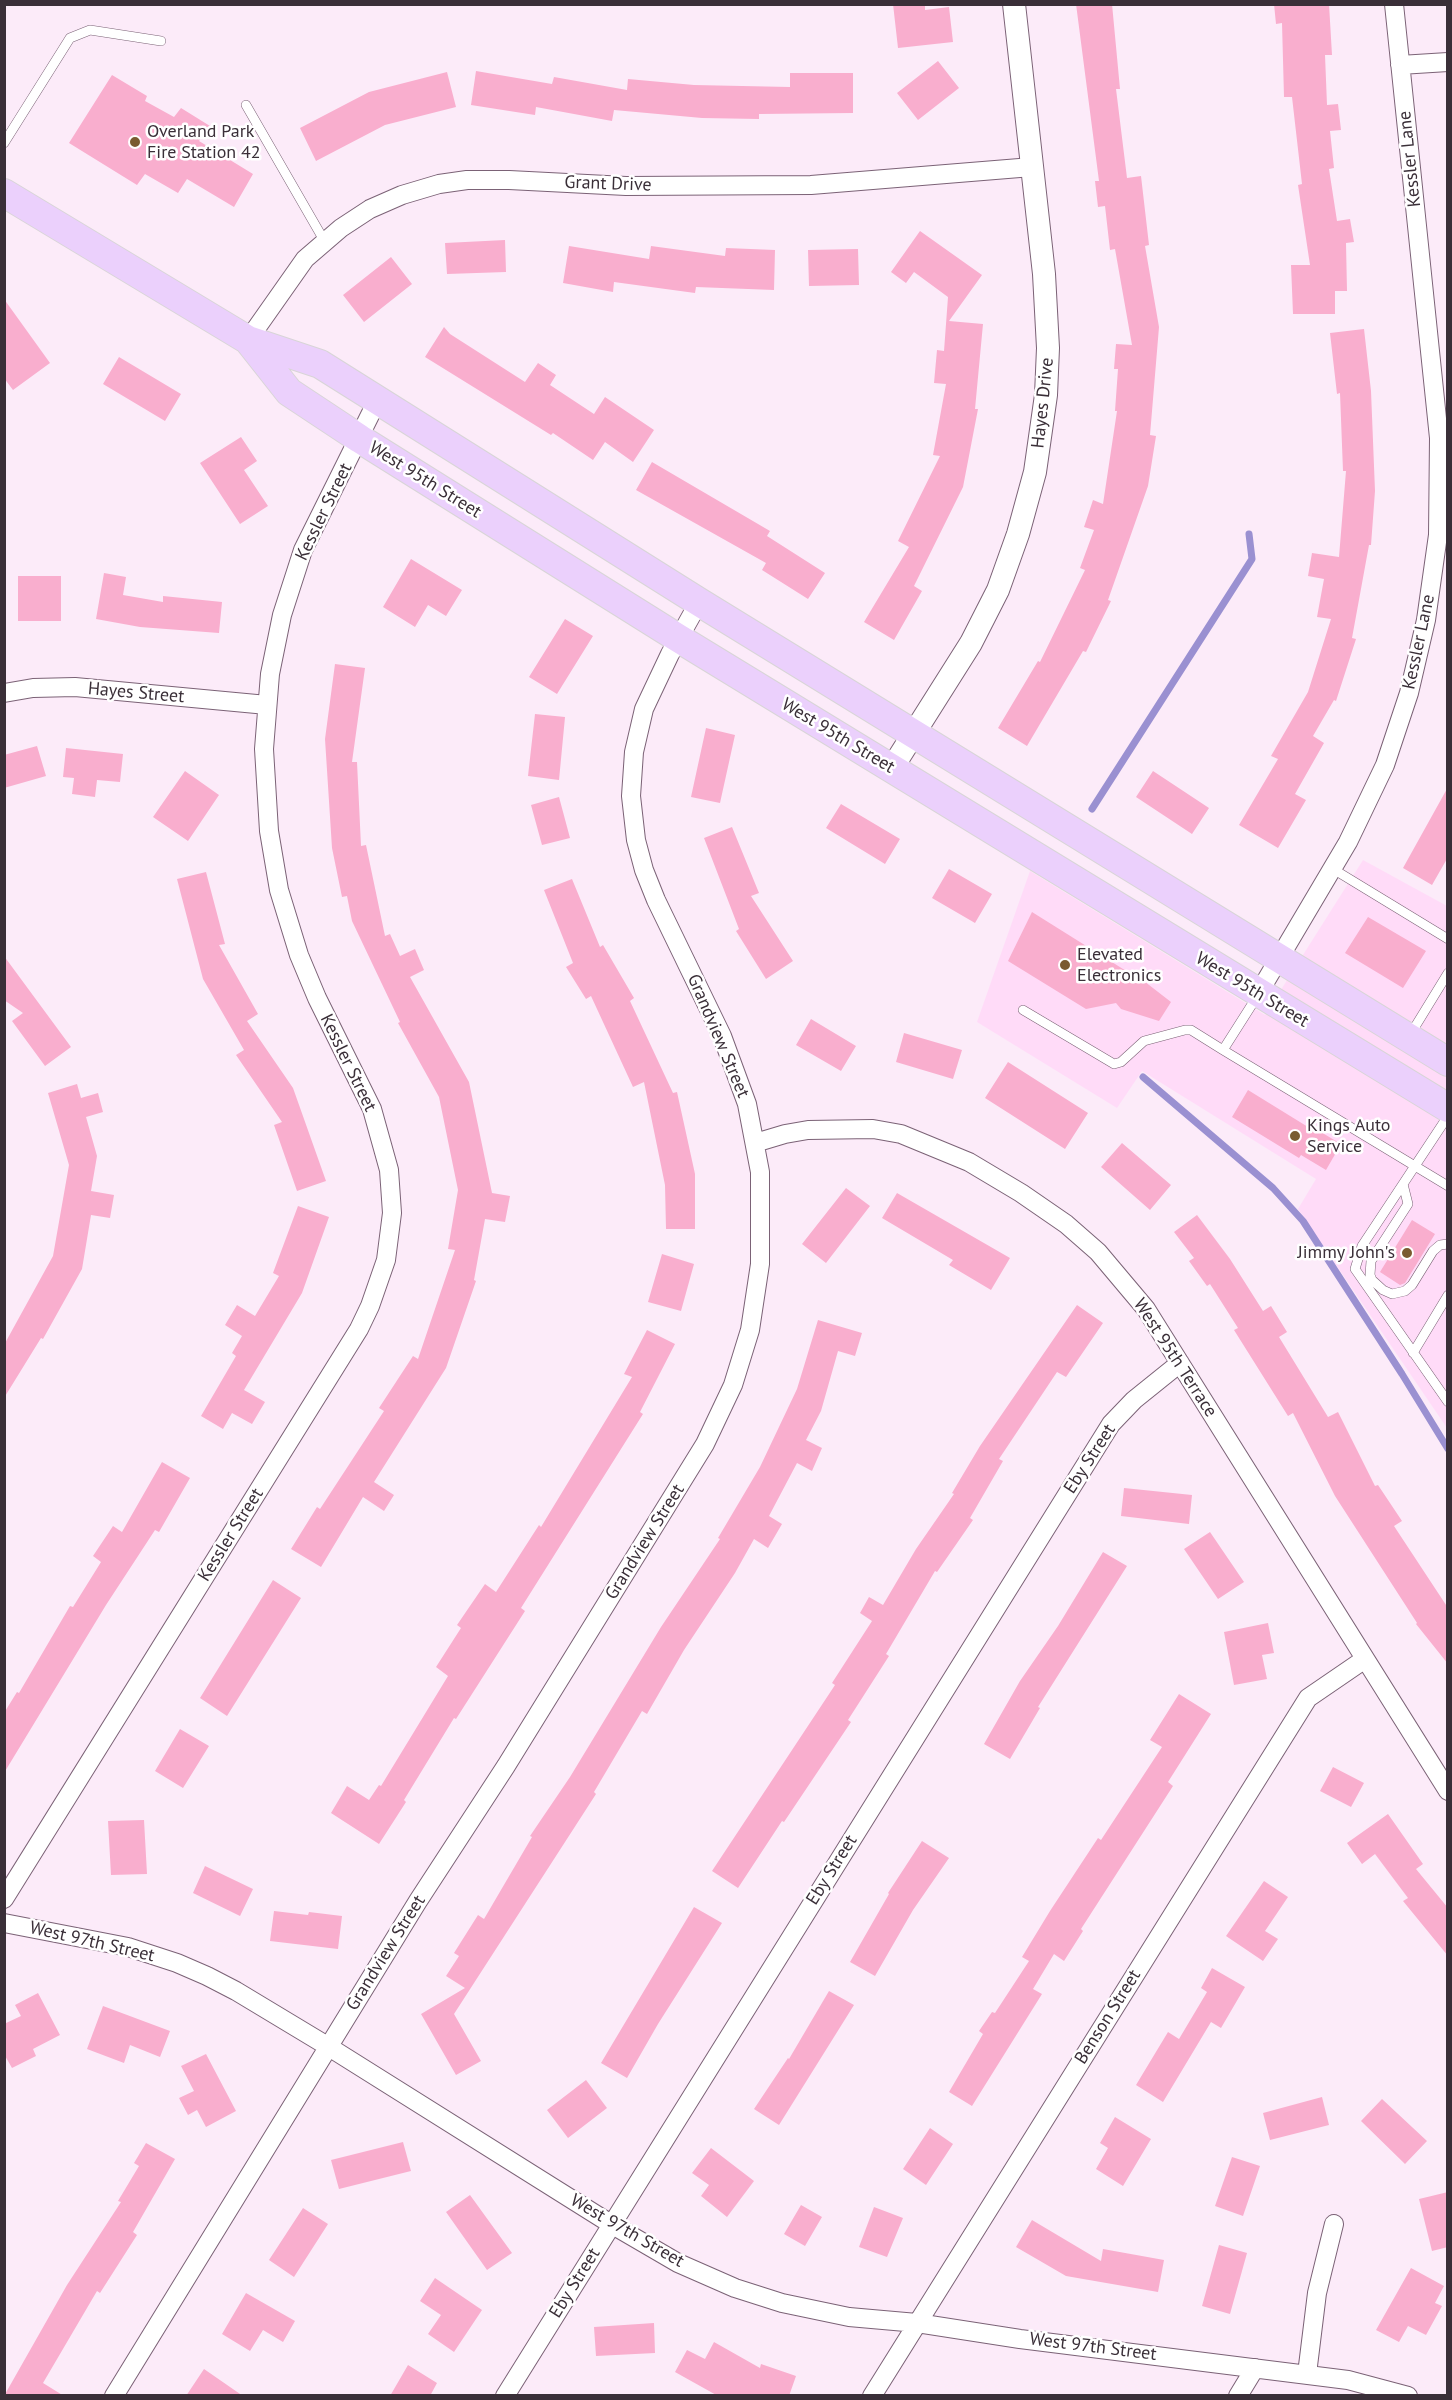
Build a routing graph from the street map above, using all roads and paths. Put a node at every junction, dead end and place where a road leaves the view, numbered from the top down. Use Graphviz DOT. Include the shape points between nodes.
graph roads {
  1 [pos="1014,4"];
  2 [pos="1394,4"];
  3 [pos="161,41"];
  4 [pos="1448,62"];
  5 [pos="1400,65"];
  6 [pos="246,105"];
  7 [pos="4,143"];
  8 [pos="1032,167"];
  9 [pos="4,193"];
  10 [pos="325,242"];
  11 [pos="248,340"];
  12 [pos="377,401"];
  13 [pos="360,439"];
  14 [pos="1443,461"];
  15 [pos="699,602"];
  16 [pos="678,638"];
  17 [pos="4,693"];
  18 [pos="267,705"];
  19 [pos="914,734"];
  20 [pos="892,768"];
  21 [pos="1333,868"];
  22 [pos="1448,939"];
  23 [pos="1280,958"];
  24 [pos="1448,973"];
  25 [pos="1258,994"];
  26 [pos="1023,1010"];
  27 [pos="1408,1037"];
  28 [pos="1223,1050"];
  29 [pos="1448,1062"];
  30 [pos="1448,1108"];
  31 [pos="1448,1116"];
  32 [pos="755,1143"];
  33 [pos="1415,1166"];
  34 [pos="1403,1184"];
  35 [pos="1448,1186"];
  36 [pos="1448,1244"];
  37 [pos="1448,1296"];
  38 [pos="1413,1353"];
  39 [pos="1180,1363"];
  40 [pos="1448,1402"];
  41 [pos="1365,1659"];
  42 [pos="1448,1791"];
  43 [pos="4,1899"];
  44 [pos="4,1923"];
  45 [pos="329,2047"];
  46 [pos="611,2224"];
  47 [pos="1334,2224"];
  48 [pos="917,2323"];
  49 [pos="1255,2368"];
  50 [pos="1307,2374"];
  51 [pos="114,2396"];
  52 [pos="505,2396"];
  53 [pos="872,2396"];
  54 [pos="1238,2396"];
  55 [pos="1408,2396"];
  1 -- 8 [label="street, Hayes Drive"];
  2 -- 5 [label="street, Kessler Lane"];
  3 -- 7 [label="lane" via="90,30 70,38"];
  4 -- 5 [label="street"];
  5 -- 14 [label="street, Kessler Lane"];
  6 -- 10 [label="lane"];
  8 -- 10 [label="street, Grant Drive" via="811,185 626,186 468,180 402,195 370,209"];
  8 -- 19 [label="street, Hayes Drive" via="1048,348 1035,472 998,590 971,644"];
  9 -- 11 [label="main road, West 95th Street"];
  10 -- 11 [label="street, Grant Drive" via="305,260"];
  11 -- 12 [label="main road, West 95th Street" via="320,364"];
  11 -- 13 [label="main road, West 95th Street" via="289,392"];
  12 -- 13 [label="street, Kessler Street"];
  12 -- 15 [label="main road, West 95th Street"];
  13 -- 16 [label="main road, West 95th Street"];
  13 -- 18 [label="street, Kessler Street" via="303,550 282,615"];
  14 -- 21 [label="street, Kessler Lane" via="1426,620 1409,693 1385,765"];
  15 -- 16 [label="street, Grandview Street"];
  15 -- 19 [label="main road, West 95th Street"];
  16 -- 20 [label="main road, West 95th Street"];
  16 -- 32 [label="street, Grandview Street" via="638,730 632,774 636,840 656,900 722,1036 747,1104"];
  17 -- 18 [label="street, Hayes Street" via="75,687"];
  18 -- 43 [label="street, Kessler Street" via="264,748 269,831 279,890 299,955 375,1119 389,1170 392,1213 386,1260 359,1329"];
  19 -- 20 [label="street, Hayes Drive"];
  19 -- 23 [label="main road, West 95th Street"];
  20 -- 25 [label="main road, West 95th Street"];
  21 -- 22 [label="lane"];
  21 -- 23 [label="street, Kessler Lane"];
  23 -- 25 [label="street, Kessler Lane"];
  23 -- 27 [label="main road, West 95th Street"];
  24 -- 27 [label="lane"];
  25 -- 28 [label="lane"];
  25 -- 30 [label="main road, West 95th Street"];
  26 -- 28 [label="lane" via="1114,1064 1144,1041 1185,1030"];
  27 -- 29 [label="main road, West 95th Street"];
  28 -- 33 [label="lane"];
  31 -- 33 [label="lane"];
  32 -- 39 [label="street, West 95th Terrace" via="808,1130 873,1129 902,1134 969,1162 1066,1224 1098,1252 1146,1309"];
  32 -- 45 [label="street, Grandview Street" via="760,1172 760,1264 750,1330 733,1385 705,1444"];
  33 -- 34 [label="lane"];
  33 -- 35 [label="lane"];
  34 -- 36 [label="lane" via="1408,1204 1371,1262 1372,1280 1383,1290 1405,1291 1433,1251"];
  34 -- 38 [label="lane" via="1362,1246 1354,1269"];
  37 -- 38 [label="lane"];
  38 -- 40 [label="lane"];
  39 -- 41 [label="street, West 95th Terrace"];
  39 -- 46 [label="street, Eby Street" via="1111,1424"];
  41 -- 42 [label="street, West 95th Terrace"];
  41 -- 48 [label="street, Benson Street" via="1308,1698"];
  44 -- 45 [label="street, West 97th Street" via="128,1947 177,1963 236,1990"];
  45 -- 46 [label="street, West 97th Street"];
  45 -- 51 [label="street, Grandview Street"];
  46 -- 48 [label="street, West 97th Street" via="678,2263 735,2288 849,2317"];
  46 -- 52 [label="street, Eby Street"];
  47 -- 50 [label="street" via="1317,2293"];
  48 -- 49 [label="street, West 97th Street"];
  48 -- 53 [label="street, Benson Street"];
  49 -- 50 [label="street, West 97th Street"];
  49 -- 54 [label="street"];
  50 -- 55 [label="street, West 97th Street"];
}
